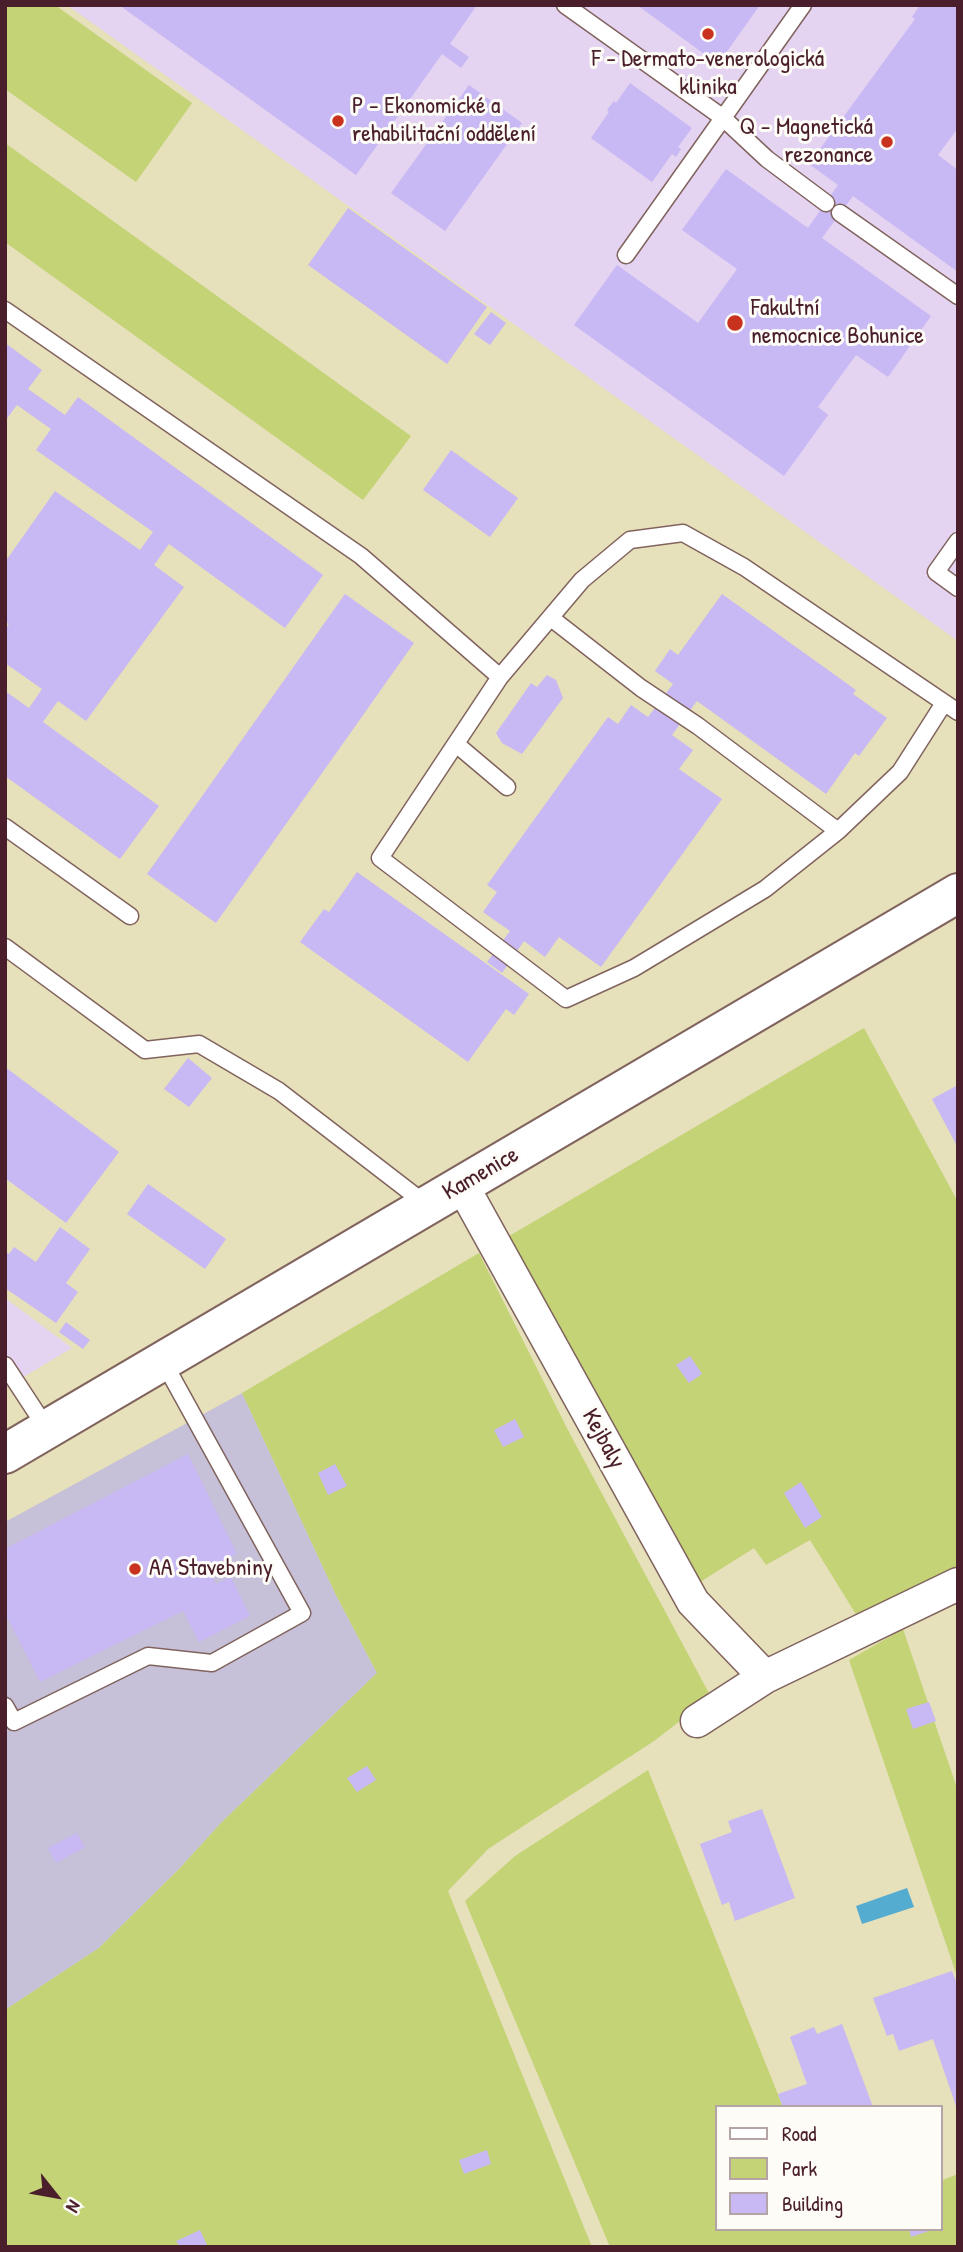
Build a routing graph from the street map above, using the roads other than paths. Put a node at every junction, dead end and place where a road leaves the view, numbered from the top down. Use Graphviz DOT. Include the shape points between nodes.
graph roads {
  1 [pos="565,5"];
  2 [pos="803,5"];
  3 [pos="723,117"];
  4 [pos="825,203"];
  5 [pos="840,213"];
  6 [pos="626,255"];
  7 [pos="958,296"];
  8 [pos="5,310"];
  9 [pos="958,541"];
  10 [pos="958,588"];
  11 [pos="551,618"];
  12 [pos="500,677"];
  13 [pos="951,708"];
  14 [pos="456,744"];
  15 [pos="507,787"];
  16 [pos="5,827"];
  17 [pos="838,831"];
  18 [pos="958,893"];
  19 [pos="130,916"];
  20 [pos="5,947"];
  21 [pos="463,1185"];
  22 [pos="427,1205"];
  23 [pos="163,1361"];
  24 [pos="5,1365"];
  25 [pos="47,1429"];
  26 [pos="5,1454"];
  27 [pos="958,1584"];
  28 [pos="765,1677"];
  29 [pos="5,1706"];
  30 [pos="697,1721"];
  1 -- 3 [label="lane"];
  2 -- 3 [label="lane"];
  3 -- 4 [label="lane" via="767,159"];
  3 -- 6 [label="lane"];
  5 -- 7 [label="lane"];
  8 -- 12 [label="lane" via="361,556"];
  9 -- 10 [label="lane" via="936,572"];
  11 -- 12 [label="lane"];
  11 -- 13 [label="lane" via="582,580 630,540 683,533 744,567"];
  11 -- 17 [label="lane"];
  12 -- 14 [label="lane"];
  13 -- 17 [label="lane" via="900,772"];
  14 -- 15 [label="lane"];
  14 -- 17 [label="lane" via="380,858 566,999 635,968 765,889"];
  16 -- 19 [label="lane"];
  18 -- 21 [label="street, Kamenice"];
  20 -- 22 [label="lane" via="145,1050 199,1044 279,1091"];
  21 -- 22 [label="street, Kamenice"];
  21 -- 28 [label="street, Kejbaly" via="693,1602"];
  22 -- 23 [label="street, Kamenice"];
  23 -- 25 [label="street, Kamenice"];
  23 -- 29 [label="lane" via="302,1613 212,1663 148,1656 14,1722"];
  24 -- 25 [label="lane"];
  25 -- 26 [label="street, Kamenice"];
  27 -- 28 [label="street"];
  28 -- 30 [label="street"];
}
